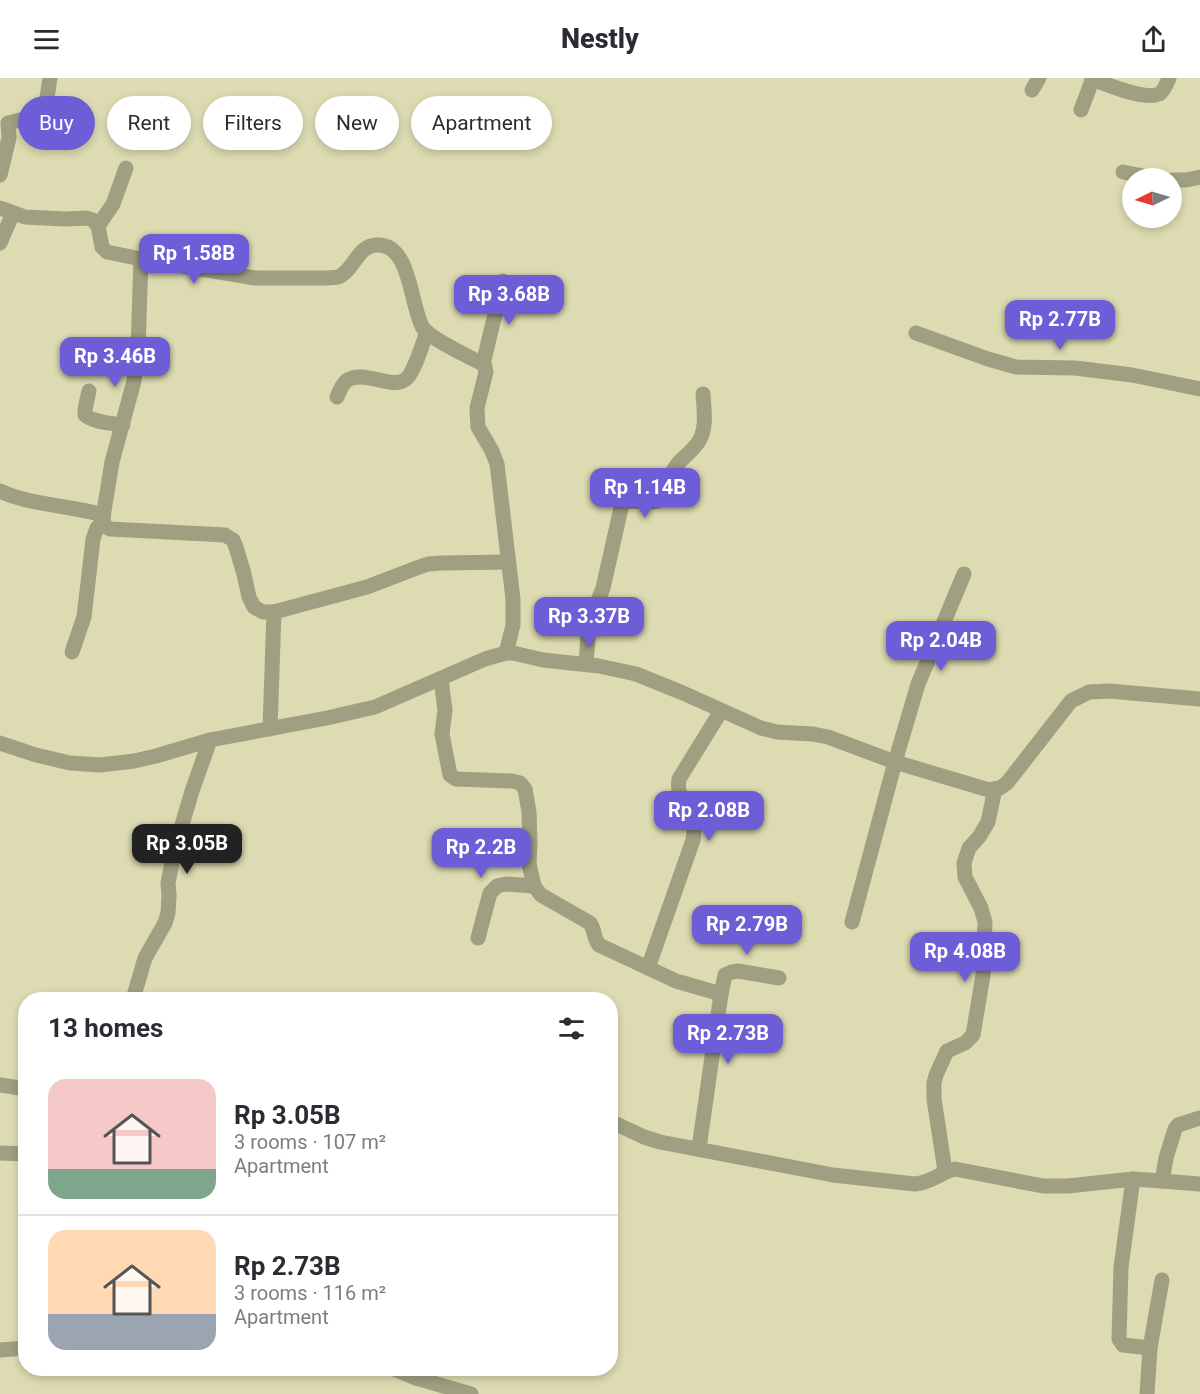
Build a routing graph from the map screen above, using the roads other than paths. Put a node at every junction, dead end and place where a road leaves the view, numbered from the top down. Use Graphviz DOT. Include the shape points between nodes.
graph roads {
  1 [pos="50,78"];
  2 [pos="1092,78"];
  3 [pos="1169,78"];
  4 [pos="1081,110"];
  5 [pos="4,122"];
  6 [pos="126,168"];
  7 [pos="0,175"];
  8 [pos="1200,177"];
  9 [pos="1182,180"];
  10 [pos="7,211"];
  11 [pos="98,226"];
  12 [pos="0,243"];
  13 [pos="141,260"];
  14 [pos="503,281"];
  15 [pos="427,332"];
  16 [pos="916,333"];
  17 [pos="483,364"];
  18 [pos="1200,389"];
  19 [pos="89,391"];
  20 [pos="703,394"];
  21 [pos="336,397"];
  22 [pos="123,425"];
  23 [pos="0,492"];
  24 [pos="103,519"];
  25 [pos="507,562"];
  26 [pos="964,574"];
  27 [pos="274,612"];
  28 [pos="72,652"];
  29 [pos="506,653"];
  30 [pos="586,664"];
  31 [pos="441,679"];
  32 [pos="1197,699"];
  33 [pos="722,711"];
  34 [pos="270,729"];
  35 [pos="210,740"];
  36 [pos="0,743"];
  37 [pos="895,762"];
  38 [pos="995,789"];
  39 [pos="534,886"];
  40 [pos="852,922"];
  41 [pos="478,938"];
  42 [pos="648,968"];
  43 [pos="779,978"];
  44 [pos="135,992"];
  45 [pos="721,994"];
  46 [pos="0,1085"];
  47 [pos="18,1088"];
  48 [pos="1200,1118"];
  49 [pos="618,1125"];
  50 [pos="699,1148"];
  51 [pos="0,1153"];
  52 [pos="18,1154"];
  53 [pos="945,1171"];
  54 [pos="1133,1179"];
  55 [pos="1162,1180"];
  56 [pos="1200,1184"];
  57 [pos="1162,1280"];
  58 [pos="1150,1348"];
  59 [pos="18,1349"];
  60 [pos="0,1350"];
  61 [pos="411,1376"];
  62 [pos="471,1394"];
  63 [pos="1147,1394"];
  1 -- 5 [label="street" via="40,115"];
  2 -- 3 [label="street" via="1128,92 1152,96 1164,90"];
  2 -- 4 [label="street"];
  5 -- 7 [label="street" via="9,138"];
  6 -- 11 [label="street" via="113,204"];
  8 -- 9 [label="street"];
  10 -- 11 [label="street" via="25,217 87,218"];
  10 -- 12 [label="street"];
  11 -- 13 [label="street" via="106,252"];
  13 -- 15 [label="street" via="255,278 328,278 345,271 366,248 379,245 394,251 403,264"];
  13 -- 22 [label="street" via="138,348"];
  14 -- 17 [label="street"];
  15 -- 17 [label="street"];
  15 -- 21 [label="street" via="405,380 398,383 354,377 344,382"];
  16 -- 18 [label="street" via="1016,367 1132,375"];
  17 -- 25 [label="street" via="486,372 477,408 478,427 497,464"];
  19 -- 22 [label="street" via="85,409 89,418"];
  20 -- 30 [label="street" via="703,432 676,466 660,500 628,500 622,504 603,588 592,615"];
  22 -- 24 [label="street" via="112,462"];
  23 -- 24 [label="street"];
  24 -- 27 [label="street" via="110,529 225,535 236,547 254,607"];
  24 -- 28 [label="street" via="93,539 84,617"];
  25 -- 27 [label="street" via="428,564 367,587"];
  25 -- 29 [label="street" via="513,625"];
  26 -- 37 [label="street" via="918,684"];
  27 -- 34 [label="street"];
  29 -- 30 [label="street"];
  29 -- 31 [label="street"];
  30 -- 33 [label="street" via="636,675"];
  31 -- 34 [label="street" via="375,707"];
  31 -- 39 [label="street" via="445,710 442,734 450,775 456,779 512,781 525,789"];
  32 -- 38 [label="street" via="1089,692 1071,701 1007,783"];
  33 -- 37 [label="street" via="760,728 813,734"];
  33 -- 42 [label="street" via="679,779 679,792 693,816 695,828"];
  34 -- 35 [label="street"];
  35 -- 36 [label="street" via="156,756 100,765 70,763"];
  35 -- 44 [label="street" via="174,852 165,923 145,958"];
  37 -- 38 [label="street" via="976,787"];
  37 -- 40 [label="street"];
  38 -- 53 [label="street" via="988,822 969,848 964,863 965,878 985,922 983,975 973,1035 947,1051 934,1083"];
  39 -- 41 [label="street" via="497,886 490,893"];
  39 -- 42 [label="street" via="541,895 590,923 599,945"];
  42 -- 45 [label="street"];
  43 -- 45 [label="street" via="732,972 725,975"];
  45 -- 50 [label="street"];
  46 -- 47 [label="street"];
  48 -- 55 [label="street" via="1175,1129"];
  49 -- 50 [label="street" via="660,1142"];
  50 -- 53 [label="street" via="833,1175 915,1184 925,1183"];
  51 -- 52 [label="street"];
  53 -- 54 [label="street" via="968,1170 1043,1186"];
  54 -- 55 [label="street"];
  54 -- 58 [label="street" via="1121,1267 1119,1339 1124,1345"];
  55 -- 56 [label="street"];
  57 -- 58 [label="street"];
  58 -- 63 [label="street"];
  59 -- 60 [label="street"];
  61 -- 62 [label="street"];
}
